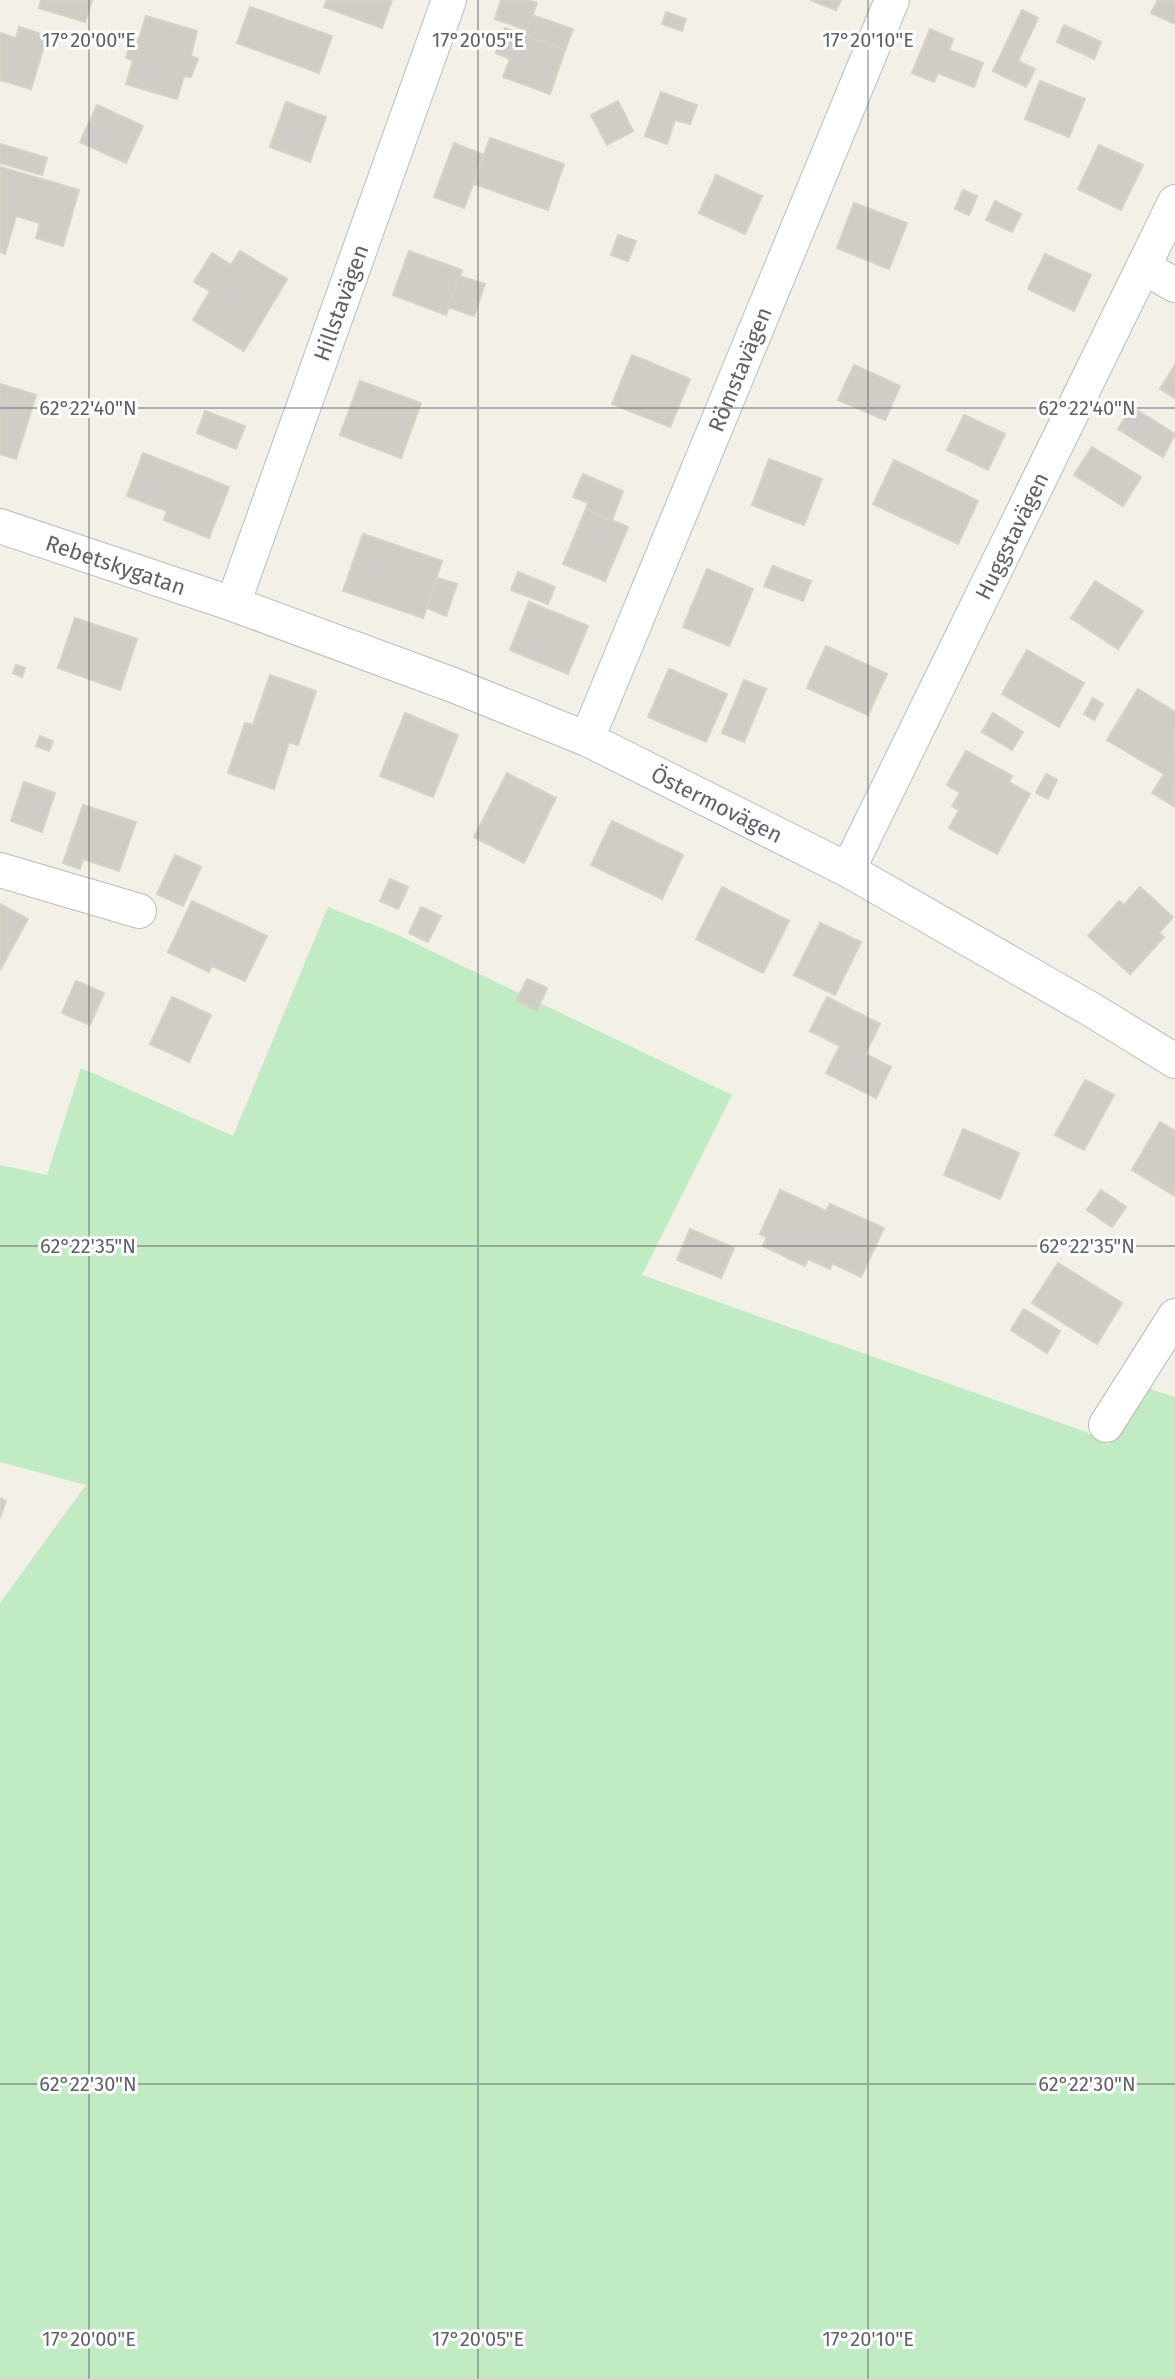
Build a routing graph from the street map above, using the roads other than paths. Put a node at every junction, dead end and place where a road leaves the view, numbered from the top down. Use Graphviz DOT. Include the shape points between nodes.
graph roads {
  1 [pos="449,0"];
  2 [pos="892,0"];
  3 [pos="1175,202"];
  4 [pos="1143,267"];
  5 [pos="1175,285"];
  6 [pos="0,526"];
  7 [pos="233,604"];
  8 [pos="587,739"];
  9 [pos="0,870"];
  10 [pos="848,870"];
  11 [pos="139,911"];
  12 [pos="1175,1061"];
  13 [pos="1175,1316"];
  14 [pos="1106,1425"];
  1 -- 7 [label="street, Hillstavägen"];
  2 -- 8 [label="street, Römstavägen"];
  3 -- 4 [label="street, Huggstavägen"];
  4 -- 5 [label="street"];
  4 -- 10 [label="street, Huggstavägen"];
  6 -- 7 [label="street, Rebetskygatan"];
  7 -- 8 [label="street, Östermovägen"];
  8 -- 10 [label="street, Östermovägen"];
  9 -- 11 [label="street"];
  10 -- 12 [label="street, Östermovägen"];
  13 -- 14 [label="street"];
}
